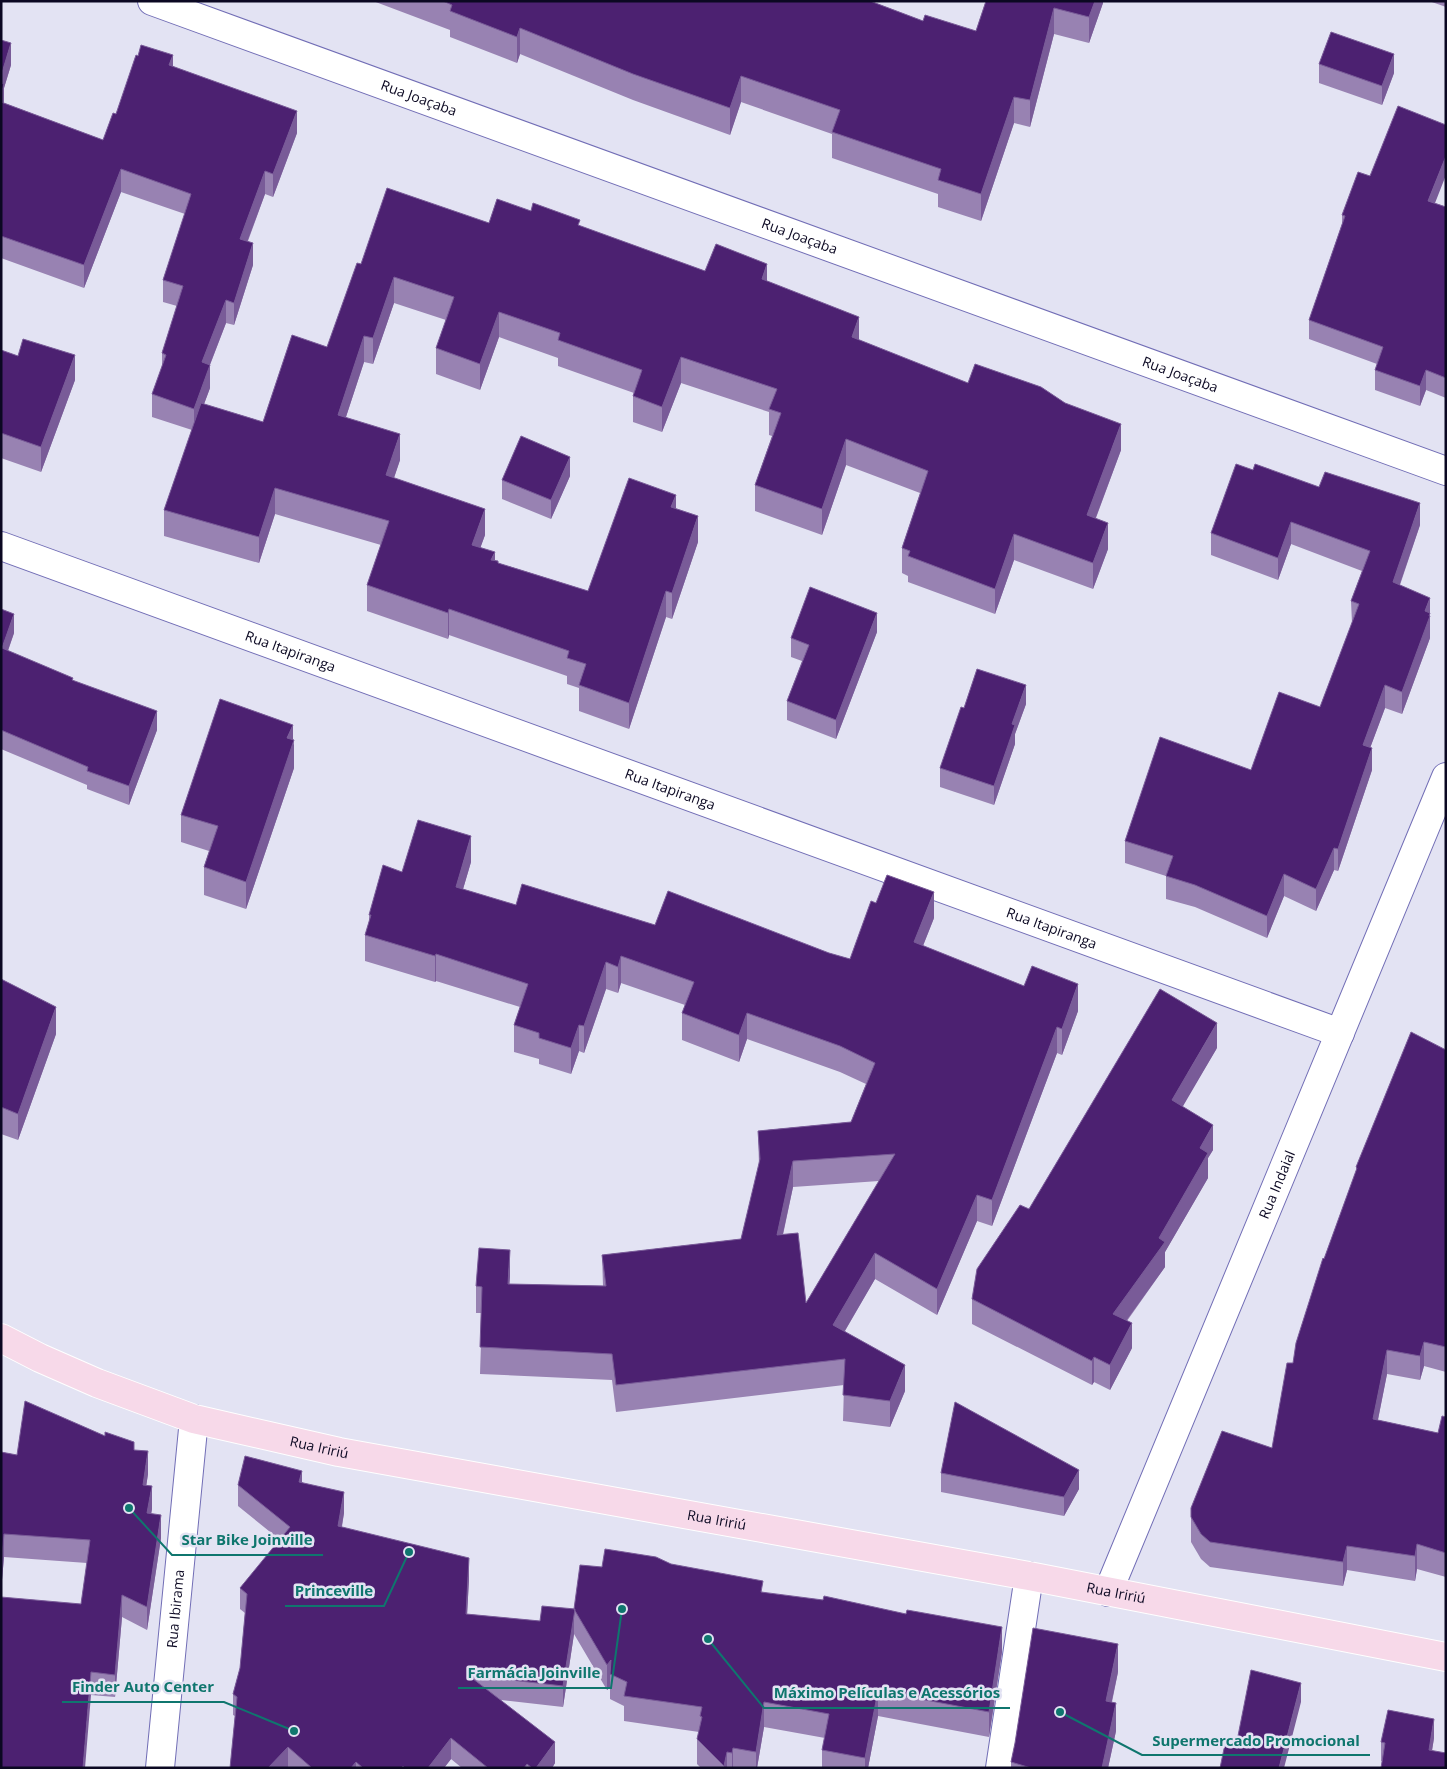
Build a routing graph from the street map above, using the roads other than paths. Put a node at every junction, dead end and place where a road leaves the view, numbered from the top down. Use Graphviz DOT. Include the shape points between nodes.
graph roads {
  1 [pos="152,1"];
  2 [pos="1446,471"];
  3 [pos="1,546"];
  4 [pos="1446,777"];
  5 [pos="1340,1033"];
  6 [pos="1,1338"];
  7 [pos="194,1419"];
  8 [pos="1029,1576"];
  9 [pos="1108,1592"];
  10 [pos="1446,1657"];
  11 [pos="160,1768"];
  12 [pos="1000,1768"];
  1 -- 2 [label="street, Rua Joaçaba"];
  3 -- 5 [label="street, Rua Itapiranga"];
  4 -- 5 [label="street, Rua Indaial"];
  5 -- 9 [label="street, Rua Indaial"];
  6 -- 7 [label="main road, Rua Iririú" via="97,1383"];
  7 -- 8 [label="main road, Rua Iririú" via="340,1452"];
  7 -- 11 [label="street, Rua Ibirama"];
  8 -- 9 [label="main road, Rua Iririú"];
  8 -- 12 [label="street"];
  9 -- 10 [label="main road, Rua Iririú"];
}
